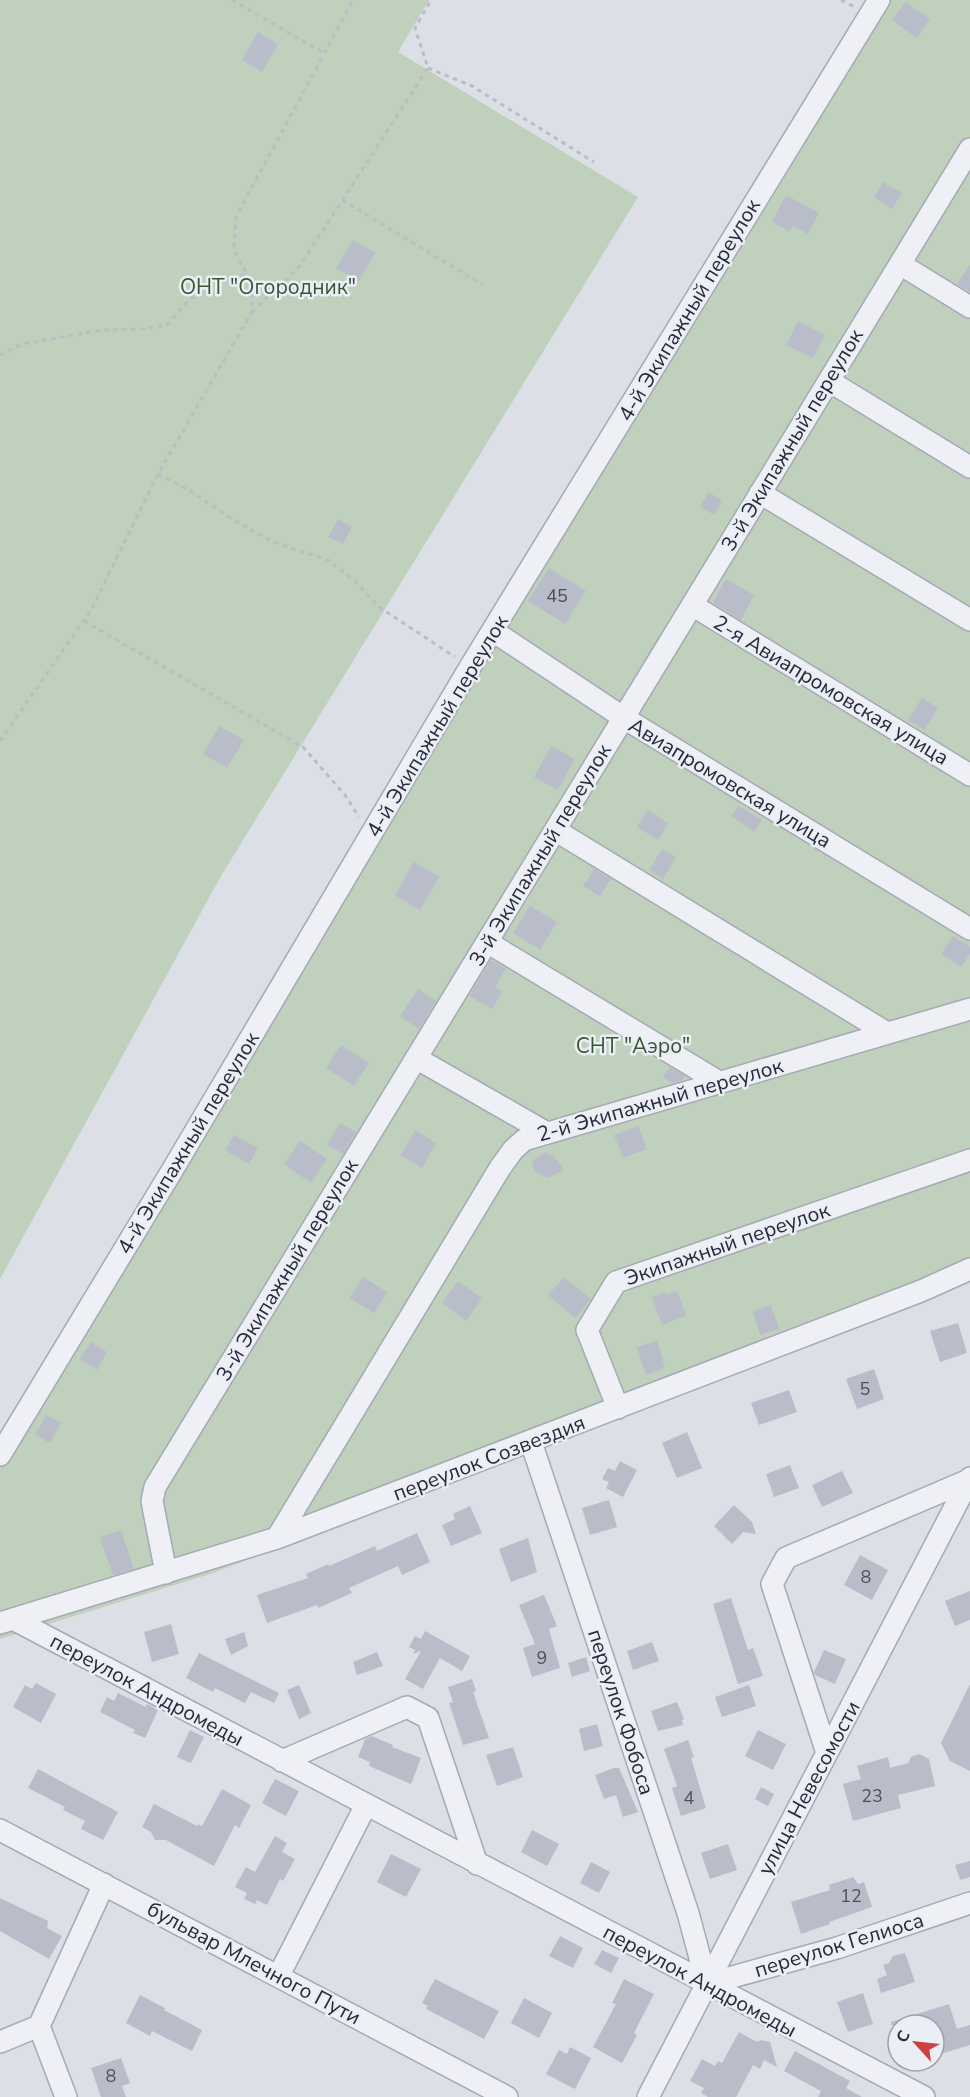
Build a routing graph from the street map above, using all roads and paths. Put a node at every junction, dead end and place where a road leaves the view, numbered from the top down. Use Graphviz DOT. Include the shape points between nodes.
graph roads {
  1 [pos="232,0"];
  2 [pos="353,0"];
  3 [pos="431,0"];
  4 [pos="879,0"];
  5 [pos="324,53"];
  6 [pos="428,68"];
  7 [pos="969,153"];
  8 [pos="594,162"];
  9 [pos="342,200"];
  10 [pos="900,264"];
  11 [pos="247,274"];
  12 [pos="483,285"];
  13 [pos="970,307"];
  14 [pos="252,312"];
  15 [pos="0,355"];
  16 [pos="829,381"];
  17 [pos="970,467"];
  18 [pos="158,474"];
  19 [pos="760,493"];
  20 [pos="692,605"];
  21 [pos="970,620"];
  22 [pos="84,621"];
  23 [pos="494,631"];
  24 [pos="470,667"];
  25 [pos="624,718"];
  26 [pos="0,741"];
  27 [pos="970,775"];
  28 [pos="555,831"];
  29 [pos="371,835"];
  30 [pos="970,929"];
  31 [pos="487,942"];
  32 [pos="970,1009"];
  33 [pos="887,1034"];
  34 [pos="416,1058"];
  35 [pos="719,1082"];
  36 [pos="547,1133"];
  37 [pos="970,1160"];
  38 [pos="970,1269"];
  39 [pos="618,1408"];
  40 [pos="531,1442"];
  41 [pos="0,1455"];
  42 [pos="970,1479"];
  43 [pos="277,1538"];
  44 [pos="166,1573"];
  45 [pos="7,1621"];
  46 [pos="827,1753"];
  47 [pos="282,1761"];
  48 [pos="366,1805"];
  49 [pos="0,1830"];
  50 [pos="477,1864"];
  51 [pos="104,1884"];
  52 [pos="970,1903"];
  53 [pos="279,1975"];
  54 [pos="706,1984"];
  55 [pos="39,2026"];
  56 [pos="0,2042"];
  57 [pos="66,2097"];
  58 [pos="507,2097"];
  59 [pos="648,2097"];
  60 [pos="924,2097"];
  1 -- 5 [label="path"];
  2 -- 5 [label="path"];
  3 -- 6 [label="path" via="415,28"];
  4 -- 23 [label="street, 4-й Экипажный переулок"];
  5 -- 11 [label="path" via="236,217 234,250"];
  6 -- 8 [label="path" via="472,86"];
  6 -- 9 [label="path"];
  7 -- 10 [label="street, 3-й Экипажный переулок"];
  9 -- 12 [label="path"];
  9 -- 14 [label="path" via="299,267"];
  10 -- 13 [label="street"];
  10 -- 16 [label="street, 3-й Экипажный переулок"];
  11 -- 14 [label="path"];
  11 -- 15 [label="path" via="189,299 167,325 102,330 22,344"];
  14 -- 18 [label="path"];
  16 -- 17 [label="street"];
  16 -- 19 [label="street, 3-й Экипажный переулок"];
  18 -- 22 [label="path"];
  18 -- 24 [label="path" via="273,542 328,560 379,607"];
  19 -- 20 [label="street, 3-й Экипажный переулок"];
  19 -- 21 [label="street"];
  20 -- 25 [label="street, 3-й Экипажный переулок"];
  20 -- 27 [label="street, 2-я Авиапромовская улица"];
  22 -- 26 [label="path"];
  22 -- 29 [label="path" via="303,747 345,795"];
  23 -- 24 [label="street, 4-й Экипажный переулок"];
  23 -- 25 [label="street, Авиапромовская улица"];
  24 -- 29 [label="street, 4-й Экипажный переулок"];
  25 -- 28 [label="street, 3-й Экипажный переулок"];
  25 -- 30 [label="street, Авиапромовская улица"];
  28 -- 31 [label="street, 3-й Экипажный переулок"];
  28 -- 33 [label="street"];
  29 -- 41 [label="street, 4-й Экипажный переулок"];
  31 -- 34 [label="street, 3-й Экипажный переулок"];
  31 -- 35 [label="street"];
  32 -- 33 [label="street, 2-й Экипажный переулок"];
  33 -- 35 [label="street, 2-й Экипажный переулок"];
  34 -- 36 [label="street"];
  34 -- 44 [label="street, 3-й Экипажный переулок" via="155,1488 152,1502"];
  35 -- 36 [label="street, 2-й Экипажный переулок"];
  36 -- 43 [label="street, 2-й Экипажный переулок" via="524,1140 500,1168"];
  37 -- 39 [label="street, Экипажный переулок" via="616,1282 587,1330"];
  38 -- 39 [label="street, переулок Созвездия"];
  39 -- 40 [label="street, переулок Созвездия"];
  40 -- 43 [label="street, переулок Созвездия"];
  40 -- 54 [label="street, переулок Фобоса" via="684,1901"];
  42 -- 46 [label="street, улица Невесомости"];
  42 -- 46 [label="street" via="786,1558 772,1584"];
  43 -- 44 [label="street, переулок Созвездия"];
  44 -- 45 [label="street, переулок Созвездия"];
  45 -- 47 [label="street, переулок Андромеды"];
  46 -- 54 [label="street, улица Невесомости"];
  47 -- 48 [label="street, переулок Андромеды"];
  47 -- 50 [label="street" via="407,1707 428,1718"];
  48 -- 50 [label="street, переулок Андромеды"];
  48 -- 53 [label="street"];
  49 -- 51 [label="street, бульвар Млечного Пути"];
  50 -- 54 [label="street, переулок Андромеды"];
  51 -- 53 [label="street, бульвар Млечного Пути"];
  51 -- 55 [label="street"];
  52 -- 54 [label="street, переулок Гелиоса" via="837,1948"];
  53 -- 58 [label="street, бульвар Млечного Пути"];
  54 -- 59 [label="street, улица Невесомости"];
  54 -- 60 [label="street, переулок Андромеды"];
  55 -- 56 [label="street"];
  55 -- 57 [label="street"];
}
